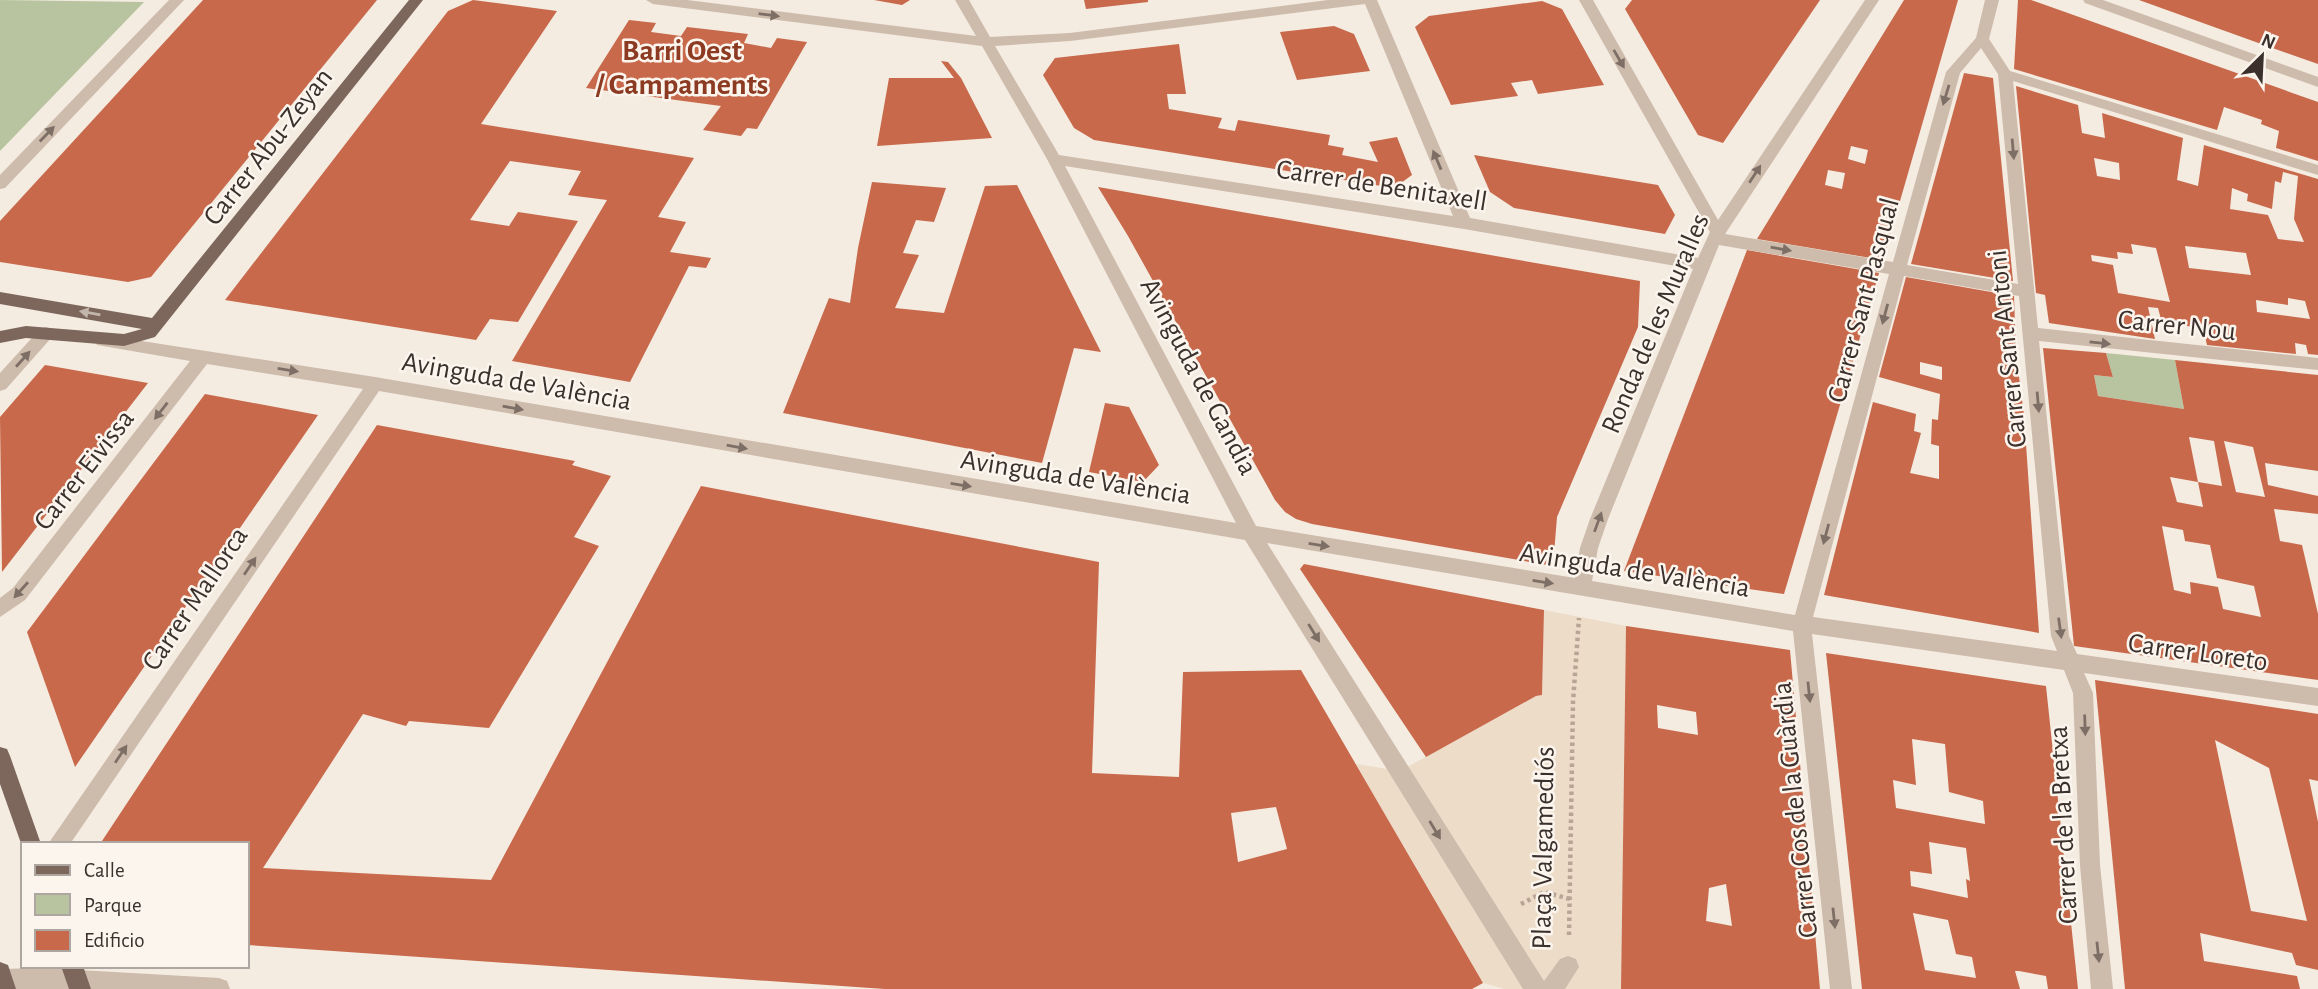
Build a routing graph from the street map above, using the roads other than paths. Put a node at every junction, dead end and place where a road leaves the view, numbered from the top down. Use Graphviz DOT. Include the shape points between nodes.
graph roads {
  1 [pos="177,0"];
  2 [pos="416,0"];
  3 [pos="653,0"];
  4 [pos="962,0"];
  5 [pos="1362,0"];
  6 [pos="1370,0"];
  7 [pos="1586,0"];
  8 [pos="1872,0"];
  9 [pos="1992,0"];
  10 [pos="2090,0"];
  11 [pos="1982,38"];
  12 [pos="987,41"];
  13 [pos="2005,74"];
  14 [pos="2318,82"];
  15 [pos="1054,159"];
  16 [pos="2318,170"];
  17 [pos="0,184"];
  18 [pos="1464,223"];
  19 [pos="1716,235"];
  20 [pos="1702,265"];
  21 [pos="1897,269"];
  22 [pos="2026,291"];
  23 [pos="0,298"];
  24 [pos="157,325"];
  25 [pos="46,333"];
  26 [pos="2032,334"];
  27 [pos="0,337"];
  28 [pos="75,337"];
  29 [pos="203,357"];
  30 [pos="2318,364"];
  31 [pos="0,384"];
  32 [pos="375,384"];
  33 [pos="1251,534"];
  34 [pos="1582,588"];
  35 [pos="0,609"];
  36 [pos="1802,624"];
  37 [pos="2069,660"];
  38 [pos="2318,698"];
  39 [pos="0,756"];
  40 [pos="1400,771"];
  41 [pos="30,842"];
  42 [pos="59,842"];
  43 [pos="1568,967"];
  44 [pos="77,979"];
  45 [pos="2,980"];
  46 [pos="219,989"];
  47 [pos="1536,989"];
  48 [pos="1551,989"];
  49 [pos="1841,989"];
  50 [pos="2102,989"];
  17 -- 1 [label="street, one-way"];
  2 -- 24 [label="main road, Carrer Abu-Zeyan"];
  3 -- 12 [label="street, one-way"];
  4 -- 12 [label="street, Avinguda de Gandia"];
  5 -- 12 [label="street" via="1070,37"];
  18 -- 6 [label="street, one-way"];
  7 -- 19 [label="street, one-way"];
  19 -- 8 [label="street, Ronda de les Muralles, one-way"];
  9 -- 11 [label="street, Carrer Sant Pasqual"];
  10 -- 14 [label="street"];
  11 -- 13 [label="street, Carrer Sant Antoni"];
  11 -- 21 [label="street, Carrer Sant Pasqual, one-way" via="1954,72"];
  12 -- 15 [label="street, Avinguda de Gandia"];
  13 -- 16 [label="street"];
  13 -- 22 [label="street, Carrer Sant Antoni, one-way"];
  15 -- 18 [label="street, Carrer de Benitaxell"];
  15 -- 33 [label="street, Avinguda de Gandia"];
  18 -- 20 [label="street, Carrer de Benitaxell"];
  19 -- 20 [label="street, Ronda de les Muralles"];
  19 -- 21 [label="street, one-way"];
  34 -- 20 [label="street, Ronda de les Muralles, one-way" via="1599,519"];
  21 -- 22 [label="street"];
  21 -- 36 [label="street, Carrer Sant Pasqual, one-way"];
  22 -- 26 [label="street, Carrer Sant Antoni"];
  24 -- 23 [label="main road, one-way"];
  24 -- 28 [label="main road, Avinguda de València" via="124,340"];
  25 -- 27 [label="main road, Avinguda de València"];
  25 -- 28 [label="main road, Avinguda de València"];
  31 -- 25 [label="street, one-way"];
  26 -- 30 [label="street, Carrer Nou, one-way"];
  26 -- 37 [label="street, Carrer Sant Antoni, one-way" via="2060,636"];
  28 -- 29 [label="street, Avinguda de València"];
  29 -- 32 [label="street, Avinguda de València, one-way"];
  29 -- 35 [label="street, Carrer Eivissa, one-way" via="19,594"];
  32 -- 33 [label="street, Avinguda de València, one-way"];
  42 -- 32 [label="street, Carrer Mallorca, one-way"];
  33 -- 34 [label="street, Avinguda de València, one-way"];
  33 -- 40 [label="street, Avinguda de Gandia, one-way"];
  34 -- 36 [label="street, Avinguda de València"];
  36 -- 37 [label="street, Avinguda de València"];
  36 -- 49 [label="street, Carrer Cos de la Guàrdia, one-way"];
  37 -- 38 [label="street, Carrer Loreto"];
  37 -- 50 [label="street, Carrer de la Bretxa, one-way" via="2083,693 2090,865"];
  39 -- 41 [label="main road"];
  40 -- 47 [label="street, Plaça Valgamediós, one-way"];
  43 -- 48 [label="street"];
  44 -- 45 [label="street"];
  44 -- 46 [label="street"];
}
